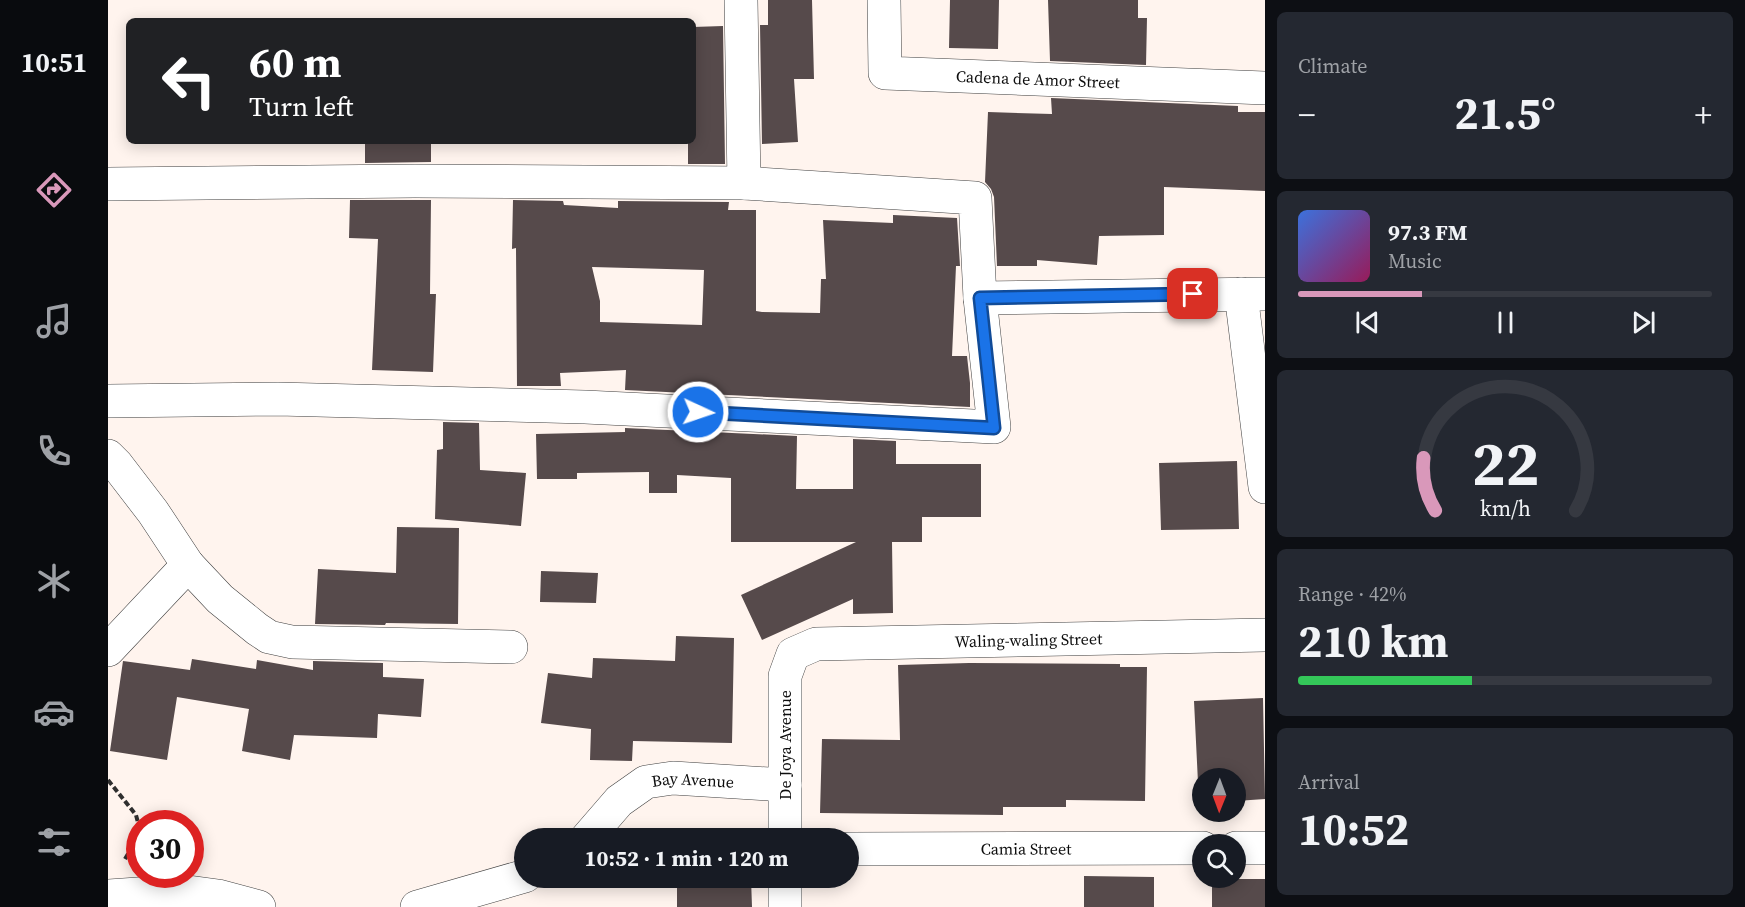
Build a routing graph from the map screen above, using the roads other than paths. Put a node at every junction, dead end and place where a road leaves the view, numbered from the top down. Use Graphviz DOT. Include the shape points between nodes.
graph roads {
  1 [pos="741,0"];
  2 [pos="884,0"];
  3 [pos="1265,88"];
  4 [pos="744,183"];
  5 [pos="108,184"];
  6 [pos="1253,294"];
  7 [pos="980,298"];
  8 [pos="108,401"];
  9 [pos="108,456"];
  10 [pos="1265,487"];
  11 [pos="188,565"];
  12 [pos="1265,635"];
  13 [pos="511,647"];
  14 [pos="108,650"];
  15 [pos="793,654"];
  16 [pos="785,785"];
  17 [pos="596,828"];
  18 [pos="785,828"];
  19 [pos="1192,848"];
  20 [pos="1246,848"];
  21 [pos="1265,848"];
  22 [pos="859,849"];
  23 [pos="514,879"];
  24 [pos="785,888"];
  25 [pos="108,896"];
  26 [pos="259,907"];
  27 [pos="417,907"];
  28 [pos="785,907"];
  1 -- 4 [label="street"];
  2 -- 3 [label="street, Cadena de Amor Street" via="885,73"];
  4 -- 5 [label="street"];
  4 -- 7 [label="street" via="975,198"];
  6 -- 7 [label="street"];
  6 -- 10 [label="street"];
  7 -- 8 [label="street" via="994,428 585,407 278,399"];
  9 -- 11 [label="street" via="153,512"];
  11 -- 13 [label="street" via="220,599 257,629 292,642"];
  11 -- 14 [label="street"];
  12 -- 15 [label="street, Waling-waling Street" via="816,644"];
  15 -- 16 [label="street, De Joya Avenue" via="785,675"];
  16 -- 17 [label="street, Bay Avenue" via="673,778 646,782 619,801"];
  16 -- 18 [label="street, De Joya Avenue"];
  19 -- 22 [label="street, Camia Street"];
  20 -- 21 [label="street"];
  23 -- 27 [label="street"];
  24 -- 28 [label="street"];
  25 -- 26 [label="street" via="181,891"];
}
